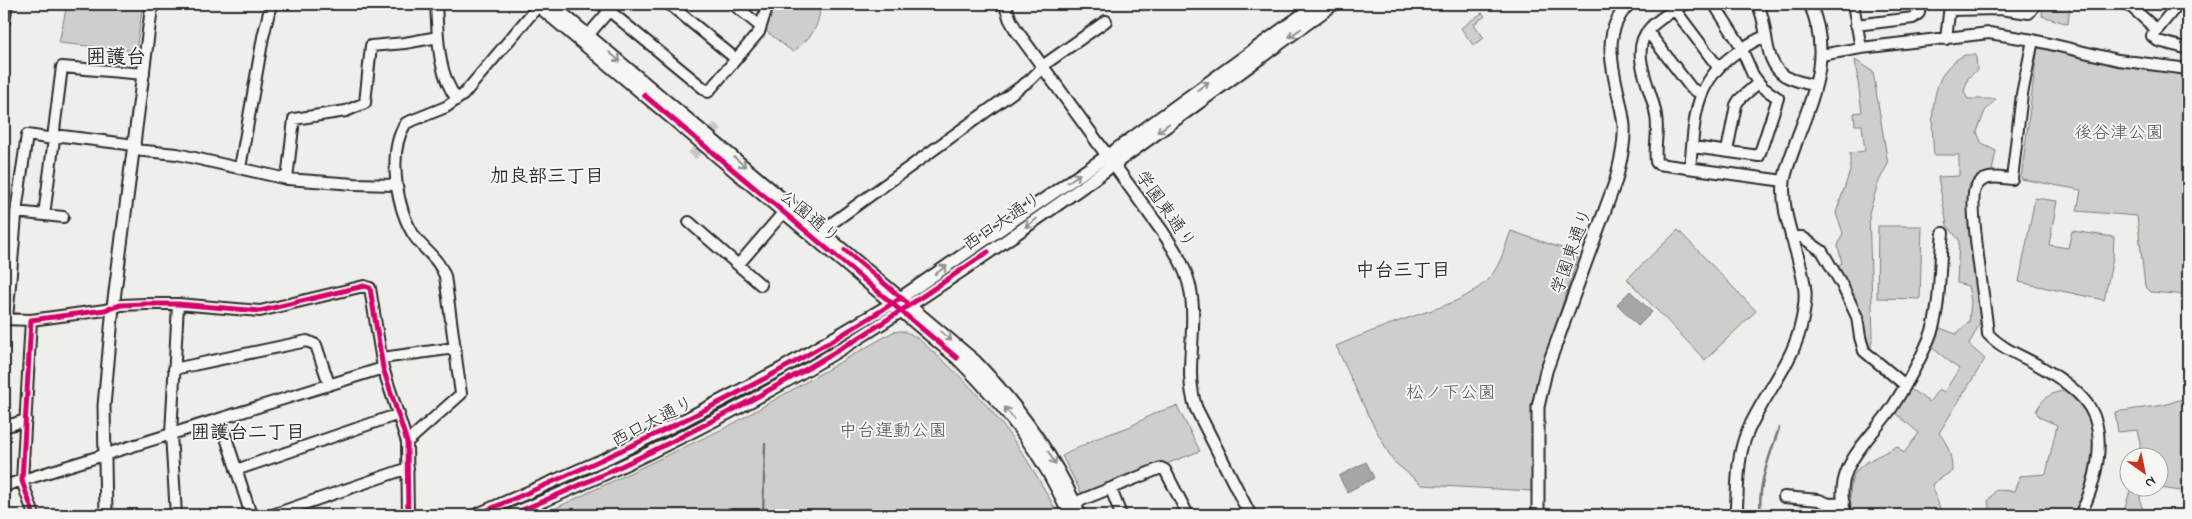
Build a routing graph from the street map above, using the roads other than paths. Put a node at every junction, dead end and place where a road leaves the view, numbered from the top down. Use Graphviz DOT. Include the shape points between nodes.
graph roads {
  1 [pos="7,4"];
  2 [pos="152,4"];
  3 [pos="271,4"];
  4 [pos="436,4"];
  5 [pos="551,4"];
  6 [pos="669,4"];
  7 [pos="733,4"];
  8 [pos="768,4"];
  9 [pos="1005,4"];
  10 [pos="1317,4"];
  11 [pos="1334,4"];
  12 [pos="1629,4"];
  13 [pos="1684,4"];
  14 [pos="1714,4"];
  15 [pos="1757,4"];
  16 [pos="1810,4"];
  17 [pos="1853,4"];
  18 [pos="1920,4"];
  19 [pos="2034,4"];
  20 [pos="2128,4"];
  21 [pos="2178,4"];
  22 [pos="537,5"];
  23 [pos="609,6"];
  24 [pos="1992,6"];
  25 [pos="1949,7"];
  26 [pos="1675,10"];
  27 [pos="1106,21"];
  28 [pos="4,22"];
  29 [pos="1856,25"];
  30 [pos="760,26"];
  31 [pos="2156,29"];
  32 [pos="1646,34"];
  33 [pos="1766,36"];
  34 [pos="438,37"];
  35 [pos="585,39"];
  36 [pos="1946,39"];
  37 [pos="2033,40"];
  38 [pos="2188,47"];
  39 [pos="1742,48"];
  40 [pos="1860,48"];
  41 [pos="1821,55"];
  42 [pos="736,59"];
  43 [pos="1043,67"];
  44 [pos="1718,67"];
  45 [pos="2188,69"];
  46 [pos="144,74"];
  47 [pos="1758,83"];
  48 [pos="1815,86"];
  49 [pos="1701,94"];
  50 [pos="458,99"];
  51 [pos="54,139"];
  52 [pos="134,147"];
  53 [pos="1692,147"];
  54 [pos="1727,151"];
  55 [pos="1110,160"];
  56 [pos="240,168"];
  57 [pos="1690,168"];
  58 [pos="287,179"];
  59 [pos="1784,181"];
  60 [pos="395,185"];
  61 [pos="787,208"];
  62 [pos="16,212"];
  63 [pos="44,215"];
  64 [pos="64,217"];
  65 [pos="689,222"];
  66 [pos="821,231"];
  67 [pos="1943,233"];
  68 [pos="1792,237"];
  69 [pos="738,265"];
  70 [pos="761,285"];
  71 [pos="178,304"];
  72 [pos="901,304"];
  73 [pos="113,307"];
  74 [pos="6,319"];
  75 [pos="31,320"];
  76 [pos="455,348"];
  77 [pos="383,363"];
  78 [pos="174,369"];
  79 [pos="329,384"];
  80 [pos="1905,385"];
  81 [pos="399,414"];
  82 [pos="26,420"];
  83 [pos="220,420"];
  84 [pos="4,427"];
  85 [pos="171,434"];
  86 [pos="407,442"];
  87 [pos="103,456"];
  88 [pos="408,468"];
  89 [pos="236,470"];
  90 [pos="22,481"];
  91 [pos="4,486"];
  92 [pos="1111,489"];
  93 [pos="1784,498"];
  94 [pos="1844,503"];
  95 [pos="1070,508"];
  96 [pos="34,515"];
  97 [pos="106,515"];
  98 [pos="176,515"];
  99 [pos="252,515"];
  100 [pos="272,515"];
  101 [pos="408,515"];
  102 [pos="476,515"];
  103 [pos="510,515"];
  104 [pos="1080,515"];
  105 [pos="1121,515"];
  106 [pos="1188,515"];
  107 [pos="1250,515"];
  108 [pos="1538,515"];
  109 [pos="1736,515"];
  110 [pos="1846,515"];
  111 [pos="2080,515"];
  1 -- 28 [label="street"];
  2 -- 46 [label="street"];
  3 -- 56 [label="street" via="262,37"];
  4 -- 34 [label="street"];
  5 -- 35 [label="street, 公園通り"];
  6 -- 42 [label="street"];
  7 -- 30 [label="street"];
  8 -- 30 [label="street"];
  9 -- 43 [label="street, 学園東通り" via="1013,25"];
  55 -- 10 [label="street, 西口大通り, one-way"];
  11 -- 55 [label="street, 西口大通り, one-way"];
  12 -- 108 [label="street, 学園東通り" via="1620,16 1610,47 1624,126 1622,157 1546,372 1538,407"];
  13 -- 26 [label="street"];
  14 -- 39 [label="street"];
  15 -- 33 [label="street" via="1765,22"];
  16 -- 41 [label="street"];
  17 -- 29 [label="street"];
  18 -- 29 [label="street" via="1919,13 1913,18"];
  19 -- 24 [label="street" via="2028,13"];
  20 -- 31 [label="street"];
  21 -- 31 [label="street"];
  22 -- 35 [label="street, 公園通り"];
  22 -- 50 [label="street"];
  23 -- 35 [label="street"];
  23 -- 42 [label="street" via="708,92"];
  24 -- 25 [label="street"];
  25 -- 36 [label="street"];
  26 -- 32 [label="street"];
  26 -- 44 [label="street"];
  27 -- 43 [label="street"];
  29 -- 40 [label="street"];
  30 -- 42 [label="street" via="759,32"];
  31 -- 38 [label="street" via="2152,36 2154,39"];
  32 -- 49 [label="street" via="1652,37 1691,88"];
  32 -- 57 [label="street" via="1641,57 1656,115 1656,162"];
  33 -- 39 [label="street"];
  33 -- 48 [label="street" via="1773,61 1780,72"];
  34 -- 50 [label="street" via="444,78"];
  34 -- 58 [label="street" via="371,46 366,103 346,111 294,119"];
  35 -- 61 [label="street, 公園通り"];
  36 -- 37 [label="street" via="1989,34"];
  36 -- 40 [label="street"];
  37 -- 45 [label="street" via="2118,60"];
  37 -- 111 [label="street" via="2022,94 2012,179 1989,177 1975,189 1973,200 1988,334 2077,393 2090,409 2096,425 2099,445 2095,474 2089,498"];
  39 -- 44 [label="street"];
  39 -- 47 [label="street"];
  40 -- 41 [label="street"];
  41 -- 48 [label="street"];
  43 -- 55 [label="street, 学園東通り"];
  43 -- 66 [label="street" via="1030,80"];
  44 -- 49 [label="street"];
  46 -- 51 [label="street" via="62,67"];
  46 -- 52 [label="street"];
  47 -- 54 [label="street" via="1736,105"];
  47 -- 54 [label="street" via="1778,98 1761,153 1754,156"];
  48 -- 59 [label="street"];
  49 -- 53 [label="street"];
  50 -- 60 [label="street" via="406,123 398,139"];
  51 -- 52 [label="street" via="62,136"];
  51 -- 62 [label="street" via="27,136"];
  51 -- 63 [label="street"];
  52 -- 56 [label="street"];
  52 -- 73 [label="street"];
  53 -- 54 [label="street"];
  53 -- 57 [label="street"];
  55 -- 72 [label="street, 西口大通り"];
  55 -- 107 [label="street, 学園東通り" via="1182,264 1192,302 1192,394"];
  56 -- 58 [label="street"];
  57 -- 59 [label="street"];
  58 -- 60 [label="street"];
  59 -- 68 [label="street" via="1785,212"];
  60 -- 76 [label="street" via="404,216 415,237 441,265"];
  61 -- 66 [label="street, 公園通り"];
  61 -- 69 [label="street"];
  61 -- 72 [label="street, 公園通り"];
  62 -- 63 [label="street"];
  62 -- 74 [label="street"];
  63 -- 64 [label="street"];
  65 -- 69 [label="street"];
  66 -- 72 [label="street, 公園通り"];
  67 -- 80 [label="street" via="1933,324"];
  68 -- 80 [label="street" via="1802,238 1822,251 1857,317 1864,352"];
  68 -- 109 [label="street" via="1805,292 1804,310 1793,350 1743,444"];
  69 -- 70 [label="street"];
  71 -- 73 [label="street"];
  71 -- 77 [label="street" via="260,310 364,286 370,288"];
  71 -- 78 [label="street"];
  72 -- 95 [label="street, 公園通り" via="1003,406"];
  72 -- 102 [label="street, 西口大通り" via="678,423"];
  72 -- 103 [label="street, 西口大通り" via="836,351 690,431"];
  73 -- 75 [label="street"];
  73 -- 87 [label="street"];
  74 -- 75 [label="street"];
  75 -- 82 [label="street"];
  76 -- 77 [label="street"];
  76 -- 86 [label="street" via="461,394"];
  77 -- 79 [label="street"];
  77 -- 81 [label="street"];
  78 -- 79 [label="street" via="307,341 316,345"];
  78 -- 85 [label="street"];
  79 -- 83 [label="street"];
  80 -- 94 [label="street" via="1880,425 1851,460 1845,476"];
  81 -- 86 [label="street"];
  81 -- 89 [label="street"];
  82 -- 84 [label="street"];
  82 -- 90 [label="street"];
  83 -- 85 [label="street"];
  83 -- 89 [label="street"];
  85 -- 87 [label="street"];
  85 -- 98 [label="street"];
  86 -- 88 [label="street"];
  87 -- 90 [label="street"];
  87 -- 97 [label="street"];
  88 -- 100 [label="street"];
  88 -- 101 [label="street"];
  89 -- 99 [label="street"];
  90 -- 91 [label="street"];
  90 -- 96 [label="street"];
  92 -- 95 [label="street"];
  92 -- 105 [label="street"];
  92 -- 106 [label="street" via="1161,468"];
  93 -- 94 [label="street"];
  94 -- 110 [label="street"];
  95 -- 104 [label="street, 公園通り"];
}
